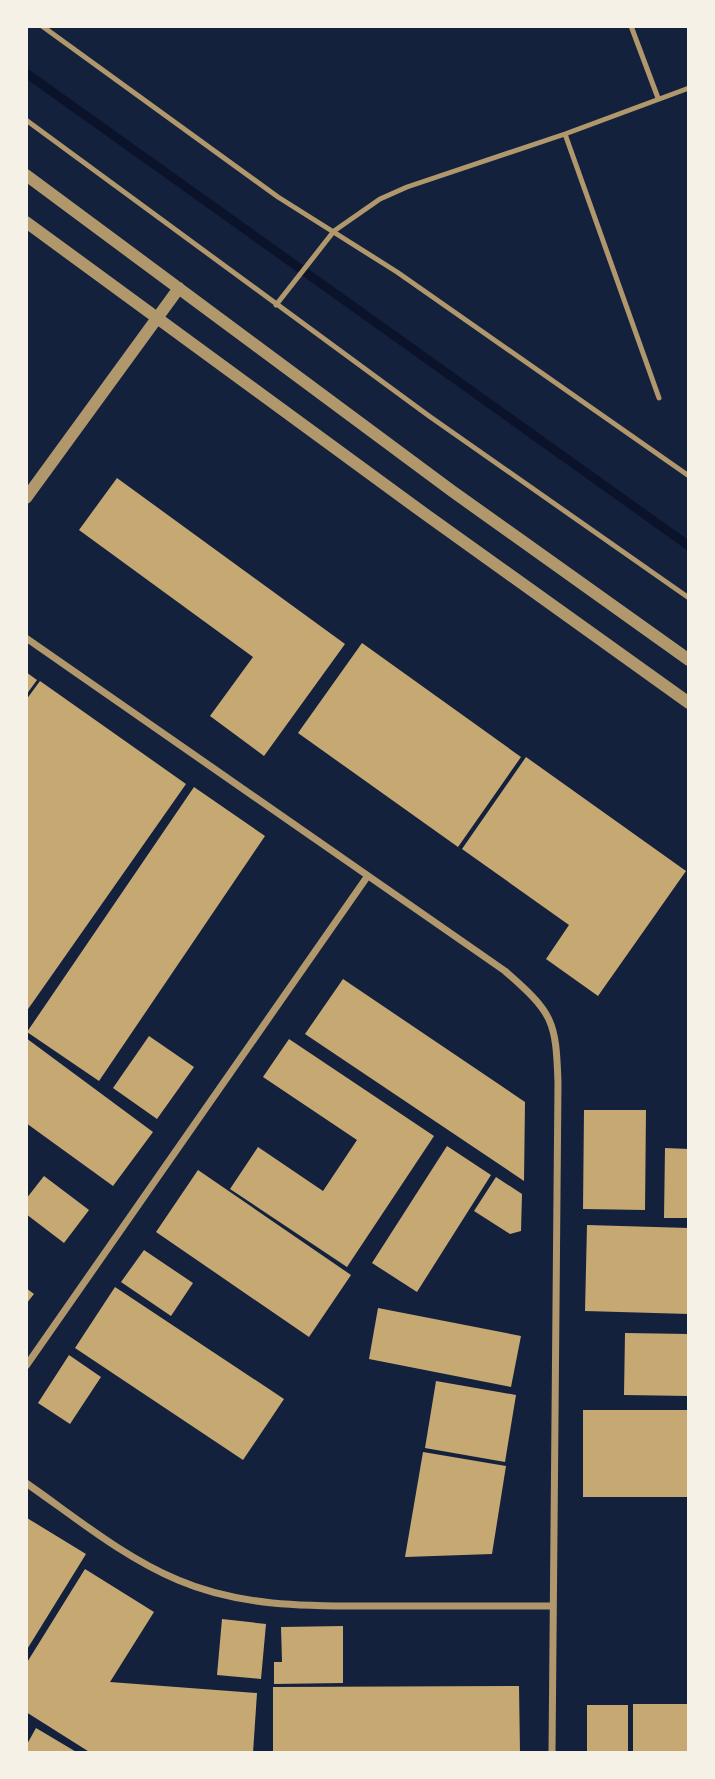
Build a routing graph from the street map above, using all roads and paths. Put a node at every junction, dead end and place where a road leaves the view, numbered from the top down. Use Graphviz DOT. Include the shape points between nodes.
graph roads {
  1 [pos="42,26"];
  2 [pos="631,26"];
  3 [pos="689,88"];
  4 [pos="658,98"];
  5 [pos="26,120"];
  6 [pos="565,134"];
  7 [pos="26,175"];
  8 [pos="26,222"];
  9 [pos="334,231"];
  10 [pos="179,288"];
  11 [pos="276,305"];
  12 [pos="157,318"];
  13 [pos="659,398"];
  14 [pos="689,476"];
  15 [pos="26,498"];
  16 [pos="689,598"];
  17 [pos="26,638"];
  18 [pos="689,660"];
  19 [pos="689,703"];
  20 [pos="367,877"];
  21 [pos="26,1366"];
  22 [pos="26,1483"];
  23 [pos="552,1606"];
  24 [pos="552,1753"];
  1 -- 9 [label="lane" via="305,216"];
  2 -- 4 [label="lane"];
  3 -- 4 [label="lane"];
  4 -- 6 [label="lane"];
  5 -- 11 [label="lane"];
  6 -- 9 [label="lane" via="407,187 370,205"];
  6 -- 13 [label="lane"];
  7 -- 10 [label="street"];
  8 -- 12 [label="street"];
  9 -- 11 [label="lane"];
  9 -- 14 [label="lane"];
  10 -- 12 [label="street"];
  10 -- 18 [label="street"];
  11 -- 16 [label="lane"];
  12 -- 15 [label="street"];
  12 -- 19 [label="street"];
  17 -- 20 [label="street"];
  20 -- 21 [label="street"];
  20 -- 23 [label="street" via="505,971 535,997 550,1018 557,1045"];
  22 -- 23 [label="street" via="142,1561 213,1593 296,1606"];
  23 -- 24 [label="street"];
}
